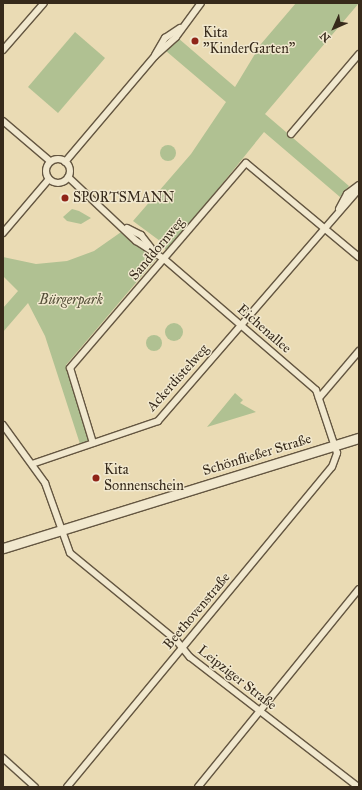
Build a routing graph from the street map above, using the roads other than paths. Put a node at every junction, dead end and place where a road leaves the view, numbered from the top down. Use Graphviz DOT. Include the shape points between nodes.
graph roads {
  1 [pos="43,3"];
  2 [pos="200,3"];
  3 [pos="3,50"];
  4 [pos="359,54"];
  5 [pos="3,121"];
  6 [pos="291,134"];
  7 [pos="50,161"];
  8 [pos="65,162"];
  9 [pos="68,177"];
  10 [pos="49,180"];
  11 [pos="359,185"];
  12 [pos="359,189"];
  13 [pos="338,211"];
  14 [pos="324,226"];
  15 [pos="3,233"];
  16 [pos="359,257"];
  17 [pos="164,259"];
  18 [pos="241,324"];
  19 [pos="359,351"];
  20 [pos="319,398"];
  21 [pos="3,425"];
  22 [pos="359,438"];
  23 [pos="93,443"];
  24 [pos="334,446"];
  25 [pos="32,464"];
  26 [pos="60,530"];
  27 [pos="3,548"];
  28 [pos="359,589"];
  29 [pos="182,647"];
  30 [pos="258,710"];
  31 [pos="3,758"];
  32 [pos="36,787"];
  33 [pos="67,787"];
  34 [pos="198,787"];
  35 [pos="358,787"];
  1 -- 3 [label="street"];
  2 -- 8 [label="street" via="180,28 165,38 155,56"];
  4 -- 6 [label="street"];
  5 -- 7 [label="street"];
  7 -- 8 [label="street"];
  7 -- 10 [label="street" via="46,170"];
  8 -- 9 [label="street" via="70,169"];
  9 -- 10 [label="street" via="59,183"];
  9 -- 17 [label="street, Eichenallee" via="127,228 136,241 151,248"];
  10 -- 15 [label="street"];
  11 -- 13 [label="street" via="347,194"];
  12 -- 13 [label="street"];
  13 -- 14 [label="street, Ackerdistelweg"];
  14 -- 16 [label="street"];
  14 -- 17 [label="street, Sanddornweg" via="248,162"];
  14 -- 18 [label="street, Ackerdistelweg"];
  17 -- 18 [label="street, Eichenallee"];
  17 -- 23 [label="street, Sanddornweg" via="70,368"];
  18 -- 20 [label="street, Eichenallee" via="316,390"];
  18 -- 23 [label="street, Ackerdistelweg" via="158,421"];
  19 -- 20 [label="street"];
  20 -- 24 [label="street, Eichenallee"];
  21 -- 25 [label="street, Leipziger Straße"];
  22 -- 24 [label="main road, Schönfließer Straße"];
  23 -- 25 [label="street, Ackerdistelweg"];
  24 -- 26 [label="main road, Schönfließer Straße"];
  24 -- 29 [label="street, Beethovenstraße" via="337,453 332,467"];
  25 -- 26 [label="street, Leipziger Straße" via="53,502"];
  26 -- 27 [label="main road, Schönfließer Straße"];
  26 -- 29 [label="street, Leipziger Straße" via="70,553"];
  28 -- 30 [label="street"];
  29 -- 30 [label="street, Leipziger Straße" via="190,657"];
  29 -- 33 [label="street, Beethovenstraße"];
  30 -- 34 [label="street"];
  30 -- 35 [label="street, Leipziger Straße"];
  31 -- 32 [label="street"];
}
